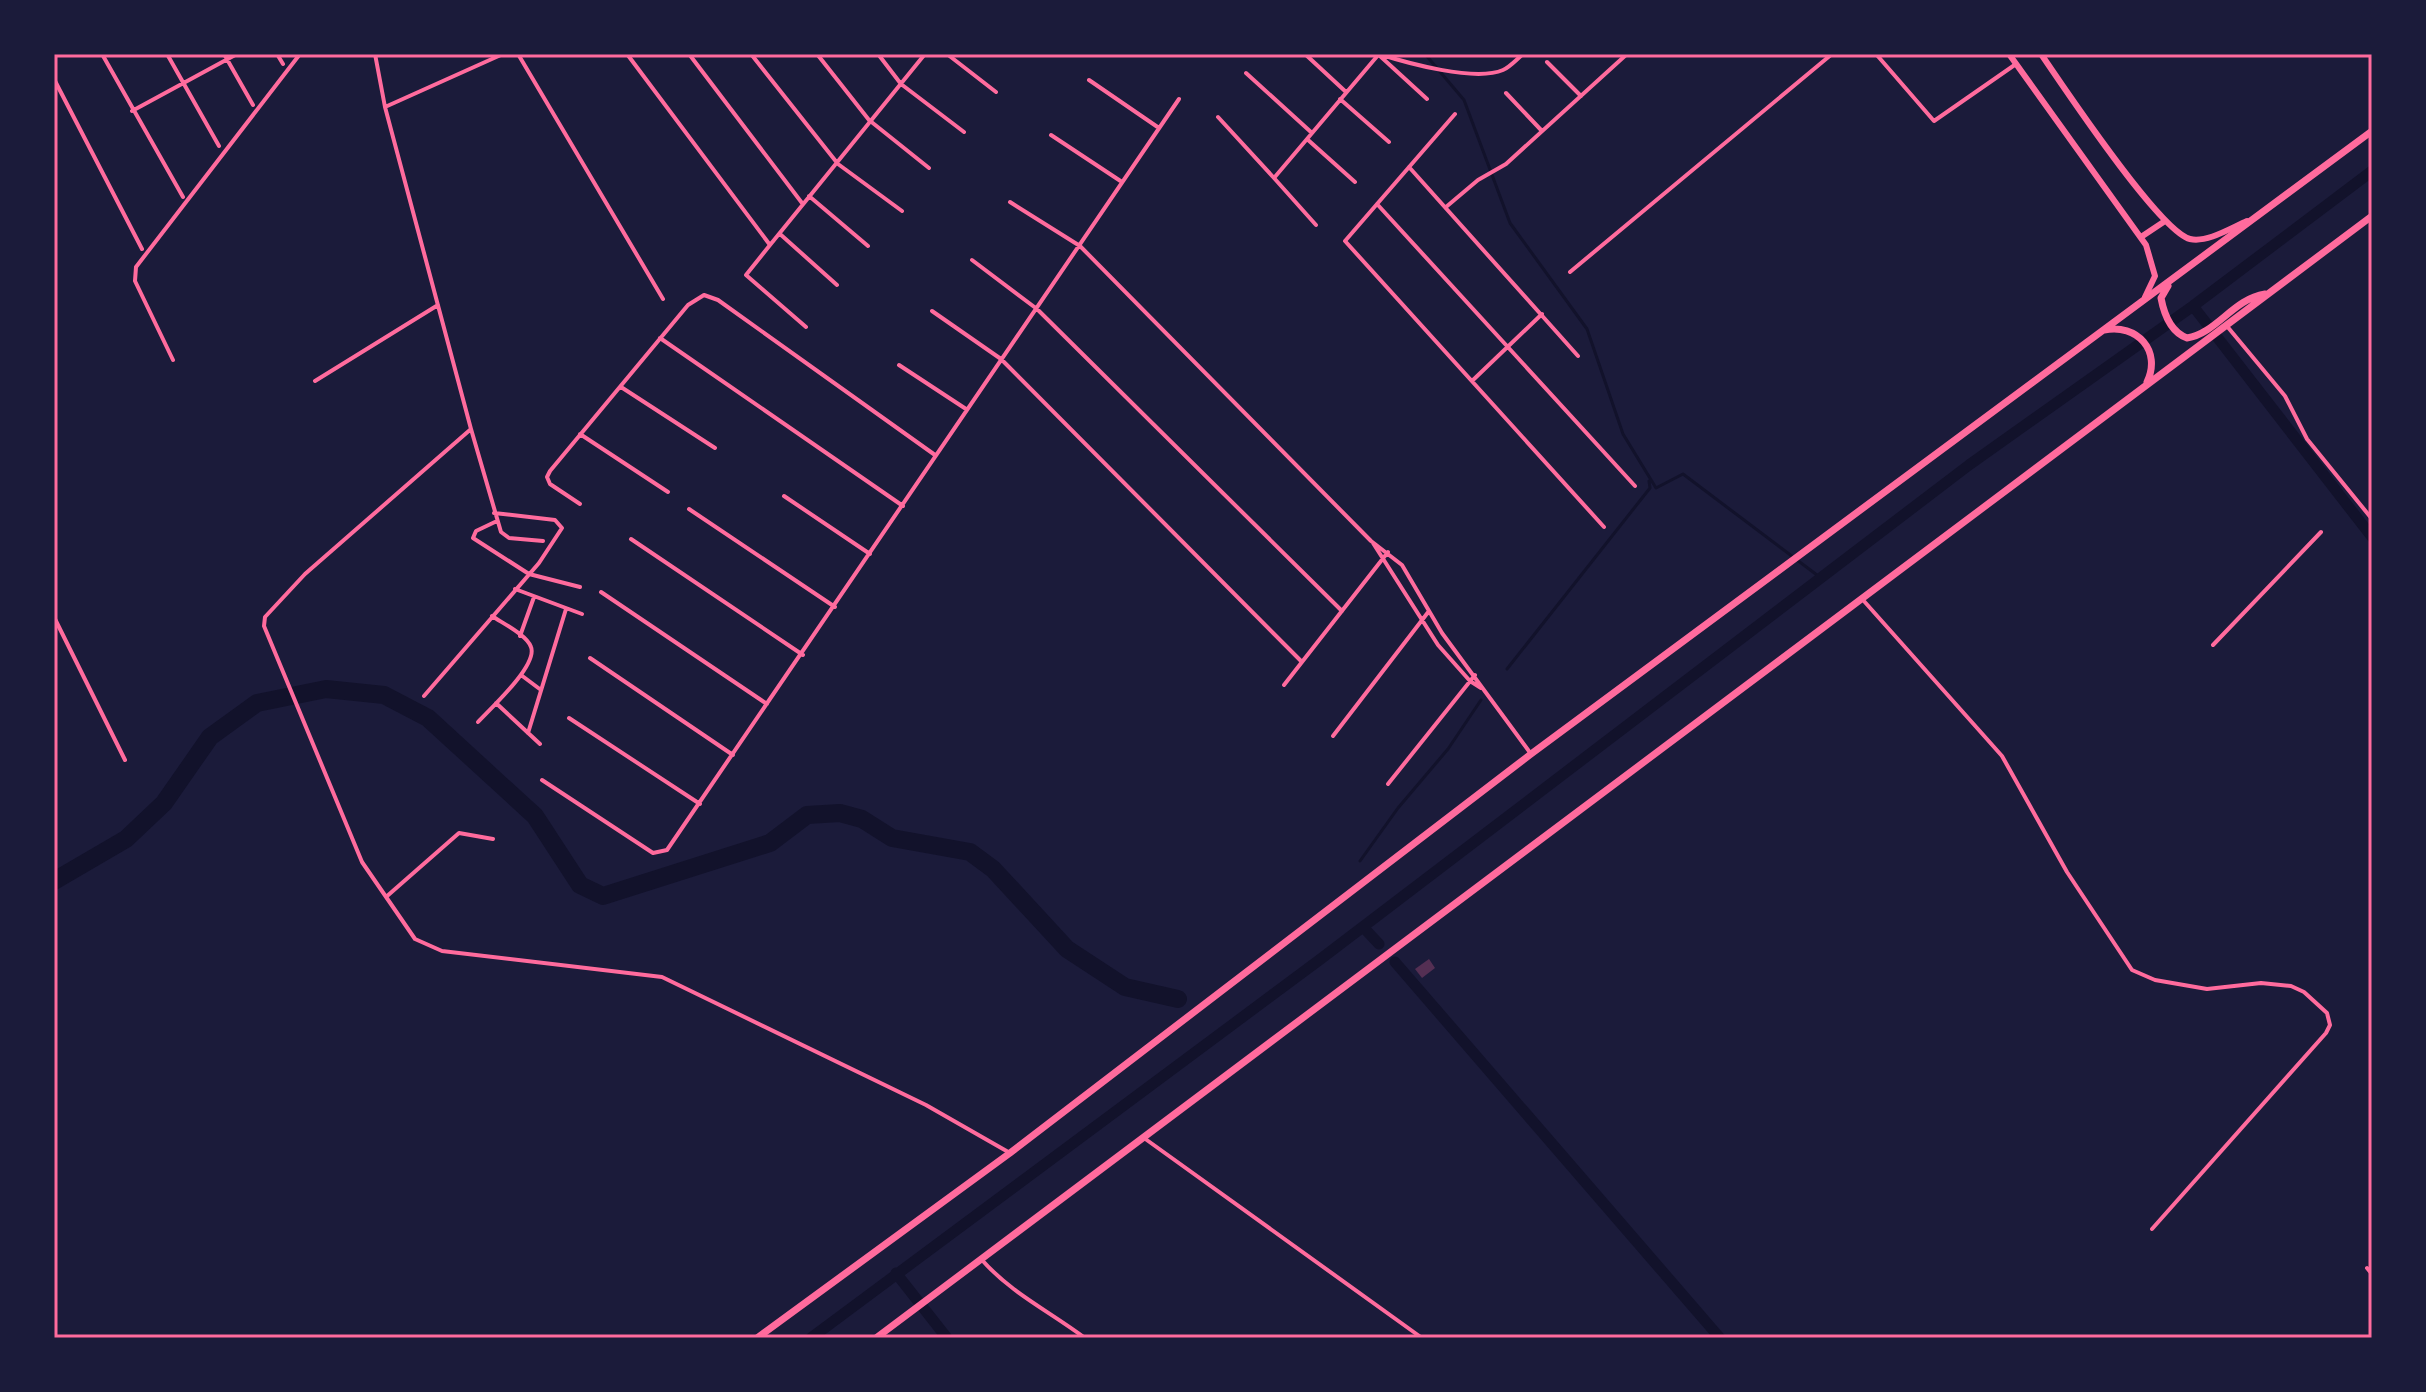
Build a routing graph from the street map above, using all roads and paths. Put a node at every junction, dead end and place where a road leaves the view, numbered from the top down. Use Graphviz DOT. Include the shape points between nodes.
graph roads {
  1 [pos="102,54"];
  2 [pos="167,54"];
  3 [pos="237,54"];
  4 [pos="277,54"];
  5 [pos="300,54"];
  6 [pos="375,54"];
  7 [pos="503,54"];
  8 [pos="518,54"];
  9 [pos="627,54"];
  10 [pos="689,54"];
  11 [pos="751,54"];
  12 [pos="817,54"];
  13 [pos="878,54"];
  14 [pos="925,54"];
  15 [pos="947,54"];
  16 [pos="1305,54"];
  17 [pos="1379,54"];
  18 [pos="1511,54"];
  19 [pos="1523,54"];
  20 [pos="1611,54"];
  21 [pos="1627,54"];
  22 [pos="1832,54"];
  23 [pos="1876,54"];
  24 [pos="2009,54"];
  25 [pos="2041,54"];
  26 [pos="225,57"];
  27 [pos="1516,60"];
  28 [pos="1547,62"];
  29 [pos="1618,62"];
  30 [pos="283,64"];
  31 [pos="2016,64"];
  32 [pos="1246,73"];
  33 [pos="54,79"];
  34 [pos="1089,80"];
  35 [pos="183,83"];
  36 [pos="901,84"];
  37 [pos="996,92"];
  38 [pos="1346,92"];
  39 [pos="1506,93"];
  40 [pos="1581,96"];
  41 [pos="1179,99"];
  42 [pos="1340,99"];
  43 [pos="1427,99"];
  44 [pos="253,105"];
  45 [pos="385,107"];
  46 [pos="132,111"];
  47 [pos="1455,114"];
  48 [pos="1218,117"];
  49 [pos="869,120"];
  50 [pos="1159,128"];
  51 [pos="1542,131"];
  52 [pos="2372,131"];
  53 [pos="964,132"];
  54 [pos="1312,133"];
  55 [pos="1051,135"];
  56 [pos="1307,139"];
  57 [pos="1389,142"];
  58 [pos="219,146"];
  59 [pos="838,164"];
  60 [pos="1409,167"];
  61 [pos="929,168"];
  62 [pos="1274,178"];
  63 [pos="1123,182"];
  64 [pos="1355,182"];
  65 [pos="809,196"];
  66 [pos="183,197"];
  67 [pos="1010,202"];
  68 [pos="802,203"];
  69 [pos="1377,204"];
  70 [pos="2274,204"];
  71 [pos="1446,208"];
  72 [pos="902,211"];
  73 [pos="2372,216"];
  74 [pos="2253,219"];
  75 [pos="2165,221"];
  76 [pos="1316,225"];
  77 [pos="780,234"];
  78 [pos="2141,237"];
  79 [pos="770,245"];
  80 [pos="868,246"];
  81 [pos="1080,246"];
  82 [pos="142,249"];
  83 [pos="972,260"];
  84 [pos="1570,272"];
  85 [pos="837,285"];
  86 [pos="663,299"];
  87 [pos="2142,300"];
  88 [pos="438,305"];
  89 [pos="1037,309"];
  90 [pos="932,311"];
  91 [pos="1542,314"];
  92 [pos="2222,325"];
  93 [pos="806,327"];
  94 [pos="2100,331"];
  95 [pos="660,338"];
  96 [pos="1507,347"];
  97 [pos="1578,356"];
  98 [pos="1001,359"];
  99 [pos="173,360"];
  100 [pos="899,365"];
  101 [pos="315,381"];
  102 [pos="1472,381"];
  103 [pos="621,387"];
  104 [pos="2143,388"];
  105 [pos="966,409"];
  106 [pos="471,429"];
  107 [pos="580,434"];
  108 [pos="715,448"];
  109 [pos="935,455"];
  110 [pos="1635,486"];
  111 [pos="668,492"];
  112 [pos="784,496"];
  113 [pos="580,504"];
  114 [pos="903,506"];
  115 [pos="689,509"];
  116 [pos="494,513"];
  117 [pos="2372,519"];
  118 [pos="497,521"];
  119 [pos="1604,527"];
  120 [pos="2321,532"];
  121 [pos="631,539"];
  122 [pos="543,541"];
  123 [pos="1371,541"];
  124 [pos="1388,552"];
  125 [pos="870,554"];
  126 [pos="1382,561"];
  127 [pos="529,574"];
  128 [pos="580,587"];
  129 [pos="515,589"];
  130 [pos="601,592"];
  131 [pos="534,597"];
  132 [pos="1861,598"];
  133 [pos="835,607"];
  134 [pos="566,609"];
  135 [pos="1430,610"];
  136 [pos="1342,611"];
  137 [pos="582,614"];
  138 [pos="492,616"];
  139 [pos="54,617"];
  140 [pos="1422,620"];
  141 [pos="520,636"];
  142 [pos="2213,645"];
  143 [pos="803,655"];
  144 [pos="590,658"];
  145 [pos="1302,662"];
  146 [pos="521,675"];
  147 [pos="1475,675"];
  148 [pos="1470,681"];
  149 [pos="1284,685"];
  150 [pos="1483,689"];
  151 [pos="542,690"];
  152 [pos="424,696"];
  153 [pos="496,703"];
  154 [pos="767,704"];
  155 [pos="569,718"];
  156 [pos="478,722"];
  157 [pos="528,733"];
  158 [pos="1333,736"];
  159 [pos="540,744"];
  160 [pos="1531,754"];
  161 [pos="733,755"];
  162 [pos="125,760"];
  163 [pos="542,780"];
  164 [pos="1388,784"];
  165 [pos="700,804"];
  166 [pos="493,839"];
  167 [pos="386,897"];
  168 [pos="1142,1137"];
  169 [pos="1010,1153"];
  170 [pos="2152,1229"];
  171 [pos="980,1259"];
  172 [pos="2367,1268"];
  173 [pos="2372,1274"];
  174 [pos="757,1338"];
  175 [pos="876,1338"];
  176 [pos="1085,1338"];
  177 [pos="1422,1338"];
  1 -- 46 [label="street"];
  2 -- 35 [label="street"];
  3 -- 26 [label="street"];
  4 -- 30 [label="street"];
  5 -- 99 [label="street" via="136,267 135,281"];
  6 -- 45 [label="street"];
  7 -- 45 [label="street"];
  8 -- 86 [label="street"];
  9 -- 79 [label="street"];
  10 -- 68 [label="street"];
  11 -- 59 [label="street"];
  12 -- 49 [label="street"];
  13 -- 36 [label="street"];
  14 -- 36 [label="street"];
  15 -- 37 [label="street"];
  16 -- 38 [label="street"];
  17 -- 27 [label="street" via="1446,71 1502,71"];
  17 -- 38 [label="street"];
  17 -- 43 [label="street"];
  18 -- 27 [label="street"];
  19 -- 27 [label="street"];
  20 -- 29 [label="street"];
  21 -- 29 [label="street"];
  22 -- 84 [label="street"];
  23 -- 31 [label="street" via="1934,121"];
  24 -- 31 [label="main road"];
  25 -- 75 [label="main road"];
  26 -- 35 [label="street"];
  26 -- 44 [label="street"];
  28 -- 40 [label="street"];
  29 -- 40 [label="street"];
  31 -- 78 [label="main road"];
  32 -- 54 [label="street"];
  33 -- 82 [label="street"];
  34 -- 50 [label="street"];
  35 -- 46 [label="street"];
  35 -- 58 [label="street"];
  36 -- 49 [label="street"];
  36 -- 53 [label="street"];
  38 -- 42 [label="street"];
  39 -- 51 [label="street"];
  40 -- 51 [label="street"];
  41 -- 50 [label="street"];
  42 -- 54 [label="street"];
  42 -- 57 [label="street"];
  45 -- 88 [label="street"];
  46 -- 66 [label="street"];
  47 -- 60 [label="street"];
  48 -- 62 [label="street"];
  49 -- 59 [label="street"];
  49 -- 61 [label="street"];
  50 -- 63 [label="street"];
  51 -- 71 [label="street"];
  52 -- 70 [label="main road"];
  54 -- 56 [label="street"];
  55 -- 63 [label="street"];
  56 -- 62 [label="street"];
  56 -- 64 [label="street"];
  59 -- 65 [label="street"];
  59 -- 72 [label="street"];
  60 -- 69 [label="street"];
  60 -- 71 [label="street"];
  62 -- 76 [label="street"];
  63 -- 81 [label="street"];
  65 -- 68 [label="street"];
  65 -- 80 [label="street"];
  67 -- 81 [label="street"];
  68 -- 77 [label="street"];
  69 -- 96 [label="street"];
  69 -- 102 [label="street" via="1345,241"];
  70 -- 74 [label="main road"];
  70 -- 92 [label="main road" via="2167,286 2162,302 2180,335 2190,338"];
  71 -- 91 [label="street"];
  73 -- 92 [label="main road"];
  74 -- 75 [label="main road" via="2196,240"];
  74 -- 87 [label="main road"];
  75 -- 78 [label="main road"];
  77 -- 79 [label="street"];
  77 -- 85 [label="street"];
  78 -- 87 [label="main road" via="2155,276"];
  79 -- 93 [label="street" via="746,275"];
  81 -- 89 [label="street"];
  81 -- 123 [label="street"];
  83 -- 89 [label="street"];
  87 -- 94 [label="main road"];
  88 -- 101 [label="street"];
  88 -- 106 [label="street"];
  89 -- 98 [label="street"];
  89 -- 136 [label="street"];
  90 -- 98 [label="street"];
  91 -- 96 [label="street"];
  91 -- 97 [label="street"];
  92 -- 104 [label="main road"];
  92 -- 117 [label="street" via="2285,396 2307,439"];
  94 -- 104 [label="main road" via="2125,329 2143,339 2151,357 2150,377"];
  94 -- 160 [label="main road"];
  95 -- 103 [label="street"];
  95 -- 109 [label="street" via="697,297 718,300"];
  95 -- 114 [label="street"];
  96 -- 102 [label="street"];
  96 -- 110 [label="street"];
  98 -- 105 [label="street"];
  98 -- 145 [label="street"];
  100 -- 105 [label="street"];
  102 -- 119 [label="street"];
  103 -- 107 [label="street"];
  103 -- 108 [label="street"];
  104 -- 132 [label="main road"];
  105 -- 109 [label="street"];
  106 -- 116 [label="street"];
  106 -- 167 [label="street" via="271,607 264,626 362,862"];
  107 -- 111 [label="street"];
  107 -- 113 [label="street" via="547,477"];
  109 -- 114 [label="street"];
  112 -- 125 [label="street"];
  114 -- 125 [label="street"];
  115 -- 133 [label="street"];
  116 -- 118 [label="street"];
  116 -- 127 [label="street" via="562,524"];
  118 -- 122 [label="street" via="504,536"];
  118 -- 127 [label="street" via="473,538"];
  120 -- 142 [label="street"];
  121 -- 143 [label="street"];
  123 -- 124 [label="street"];
  123 -- 126 [label="street"];
  124 -- 126 [label="street"];
  124 -- 135 [label="street"];
  125 -- 133 [label="street"];
  126 -- 136 [label="street"];
  126 -- 140 [label="street"];
  127 -- 128 [label="street"];
  127 -- 129 [label="street"];
  129 -- 131 [label="street"];
  129 -- 138 [label="street"];
  130 -- 154 [label="street"];
  131 -- 134 [label="street"];
  131 -- 141 [label="street"];
  132 -- 168 [label="main road"];
  132 -- 170 [label="street" via="2002,756 2067,872 2132,970 2155,980 2207,989 2261,983 2291,986 2327,1013 2326,1033"];
  133 -- 143 [label="street"];
  134 -- 137 [label="street"];
  134 -- 151 [label="street"];
  135 -- 140 [label="street"];
  135 -- 147 [label="street"];
  136 -- 145 [label="street"];
  138 -- 141 [label="street"];
  138 -- 152 [label="street"];
  139 -- 162 [label="street"];
  140 -- 148 [label="street"];
  140 -- 158 [label="street"];
  141 -- 146 [label="street" via="532,651"];
  143 -- 154 [label="street"];
  144 -- 161 [label="street"];
  145 -- 149 [label="street"];
  146 -- 151 [label="street"];
  146 -- 153 [label="street"];
  147 -- 148 [label="street"];
  147 -- 150 [label="street"];
  148 -- 150 [label="street"];
  148 -- 164 [label="street"];
  150 -- 160 [label="street"];
  151 -- 157 [label="street"];
  153 -- 156 [label="street"];
  153 -- 157 [label="street"];
  154 -- 161 [label="street"];
  155 -- 165 [label="street"];
  157 -- 159 [label="street"];
  160 -- 169 [label="main road"];
  161 -- 165 [label="street"];
  163 -- 165 [label="street" via="653,853 667,850"];
  166 -- 167 [label="street" via="459,833"];
  167 -- 169 [label="street" via="415,939 442,951 662,977 926,1105"];
  168 -- 171 [label="main road"];
  168 -- 177 [label="street"];
  169 -- 174 [label="main road"];
  171 -- 175 [label="main road"];
  171 -- 176 [label="street" via="1002,1283"];
  172 -- 173 [label="street"];
}
